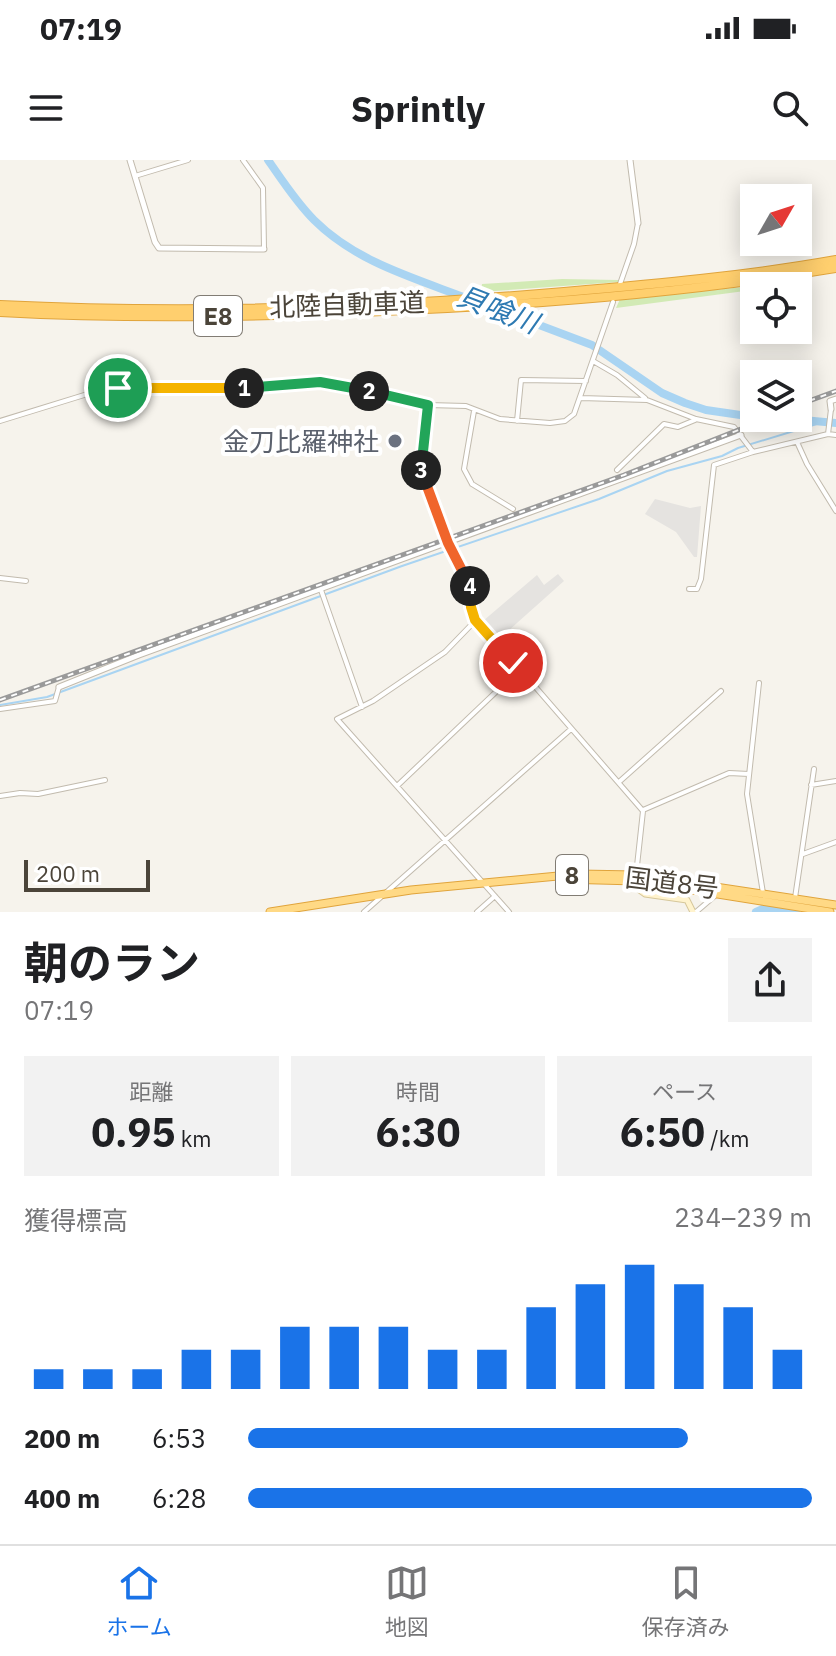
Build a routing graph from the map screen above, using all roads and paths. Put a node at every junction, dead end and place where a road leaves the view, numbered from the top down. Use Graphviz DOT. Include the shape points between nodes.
graph roads {
  1 [pos="130,160"];
  2 [pos="188,160"];
  3 [pos="243,160"];
  4 [pos="630,160"];
  5 [pos="135,176"];
  6 [pos="638,223"];
  7 [pos="264,249"];
  8 [pos="836,260"];
  9 [pos="836,268"];
  10 [pos="620,284"];
  11 [pos="613,302"];
  12 [pos="0,305"];
  13 [pos="0,312"];
  14 [pos="593,360"];
  15 [pos="586,381"];
  16 [pos="580,398"];
  17 [pos="836,399"];
  18 [pos="647,400"];
  19 [pos="428,405"];
  20 [pos="831,409"];
  21 [pos="474,411"];
  22 [pos="696,419"];
  23 [pos="0,421"];
  24 [pos="517,421"];
  25 [pos="829,433"];
  26 [pos="836,435"];
  27 [pos="743,437"];
  28 [pos="797,442"];
  29 [pos="752,450"];
  30 [pos="617,470"];
  31 [pos="513,509"];
  32 [pos="836,511"];
  33 [pos="448,543"];
  34 [pos="0,578"];
  35 [pos="26,581"];
  36 [pos="689,589"];
  37 [pos="322,591"];
  38 [pos="475,620"];
  39 [pos="519,670"];
  40 [pos="759,683"];
  41 [pos="59,687"];
  42 [pos="721,691"];
  43 [pos="362,707"];
  44 [pos="0,709"];
  45 [pos="571,729"];
  46 [pos="814,769"];
  47 [pos="749,774"];
  48 [pos="105,780"];
  49 [pos="836,781"];
  50 [pos="619,782"];
  51 [pos="811,785"];
  52 [pos="397,786"];
  53 [pos="0,796"];
  54 [pos="643,811"];
  55 [pos="445,840"];
  56 [pos="836,842"];
  57 [pos="803,854"];
  58 [pos="636,878"];
  59 [pos="484,882"];
  60 [pos="719,893"];
  61 [pos="763,893"];
  62 [pos="383,894"];
  63 [pos="495,896"];
  64 [pos="836,905"];
  65 [pos="793,906"];
  66 [pos="284,911"];
  67 [pos="270,912"];
  68 [pos="364,912"];
  69 [pos="477,912"];
  70 [pos="509,912"];
  71 [pos="695,912"];
  72 [pos="830,912"];
  1 -- 5 [label="street"];
  2 -- 5 [label="street"];
  3 -- 7 [label="street" via="263,188"];
  4 -- 6 [label="street"];
  5 -- 7 [label="street" via="159,248"];
  6 -- 10 [label="street"];
  8 -- 12 [label="highway, 北陸自動車道 / E8" via="722,276 419,302 194,309"];
  9 -- 13 [label="highway, 北陸自動車道 / E8" via="673,289 437,309 191,316"];
  11 -- 14 [label="street"];
  14 -- 15 [label="street"];
  14 -- 18 [label="street"];
  15 -- 16 [label="street"];
  15 -- 24 [label="street" via="521,380"];
  16 -- 18 [label="street"];
  16 -- 24 [label="street" via="565,421"];
  17 -- 20 [label="street" via="830,401"];
  18 -- 22 [label="street"];
  19 -- 21 [label="street"];
  19 -- 23 [label="street" via="320,382 118,388"];
  19 -- 33 [label="street" via="421,471"];
  20 -- 25 [label="street"];
  21 -- 24 [label="street"];
  21 -- 31 [label="street" via="464,469 472,484"];
  22 -- 27 [label="street" via="731,426"];
  22 -- 30 [label="street" via="678,427 664,424"];
  25 -- 26 [label="street"];
  25 -- 28 [label="street"];
  27 -- 29 [label="street"];
  27 -- 33 [label="street"];
  28 -- 29 [label="street"];
  28 -- 32 [label="street"];
  29 -- 36 [label="street" via="714,465 701,579 697,589"];
  33 -- 37 [label="street"];
  33 -- 38 [label="street" via="469,582"];
  34 -- 35 [label="street"];
  37 -- 41 [label="street"];
  37 -- 43 [label="street"];
  38 -- 39 [label="street"];
  38 -- 43 [label="street" via="445,652"];
  39 -- 45 [label="street"];
  39 -- 52 [label="street"];
  40 -- 47 [label="street"];
  41 -- 44 [label="street" via="55,701"];
  42 -- 50 [label="street"];
  43 -- 52 [label="street" via="337,719"];
  45 -- 50 [label="street"];
  45 -- 55 [label="street"];
  46 -- 51 [label="street"];
  47 -- 54 [label="street" via="729,773"];
  47 -- 61 [label="street" via="747,794"];
  48 -- 53 [label="street"];
  49 -- 51 [label="street"];
  50 -- 54 [label="street"];
  51 -- 57 [label="street"];
  52 -- 55 [label="street"];
  54 -- 58 [label="street"];
  55 -- 59 [label="street"];
  55 -- 62 [label="street"];
  56 -- 57 [label="street"];
  57 -- 65 [label="street"];
  58 -- 59 [label="highway, 国道8号 / 8" via="565,875"];
  58 -- 60 [label="highway, 国道8号 / 8"];
  58 -- 61 [label="highway, 国道8号 / 8"];
  58 -- 71 [label="main road" via="645,894 687,900"];
  59 -- 62 [label="highway, 国道8号 / 8"];
  59 -- 63 [label="street"];
  60 -- 65 [label="highway, 国道8号 / 8"];
  60 -- 71 [label="street"];
  61 -- 65 [label="highway, 国道8号 / 8"];
  62 -- 66 [label="highway, 国道8号 / 8"];
  62 -- 68 [label="street"];
  63 -- 69 [label="street"];
  63 -- 70 [label="street"];
  64 -- 65 [label="highway, 国道8号 / 8"];
  65 -- 72 [label="highway, 国道8号 / 8"];
  66 -- 67 [label="highway, 国道8号 / 8"];
}
